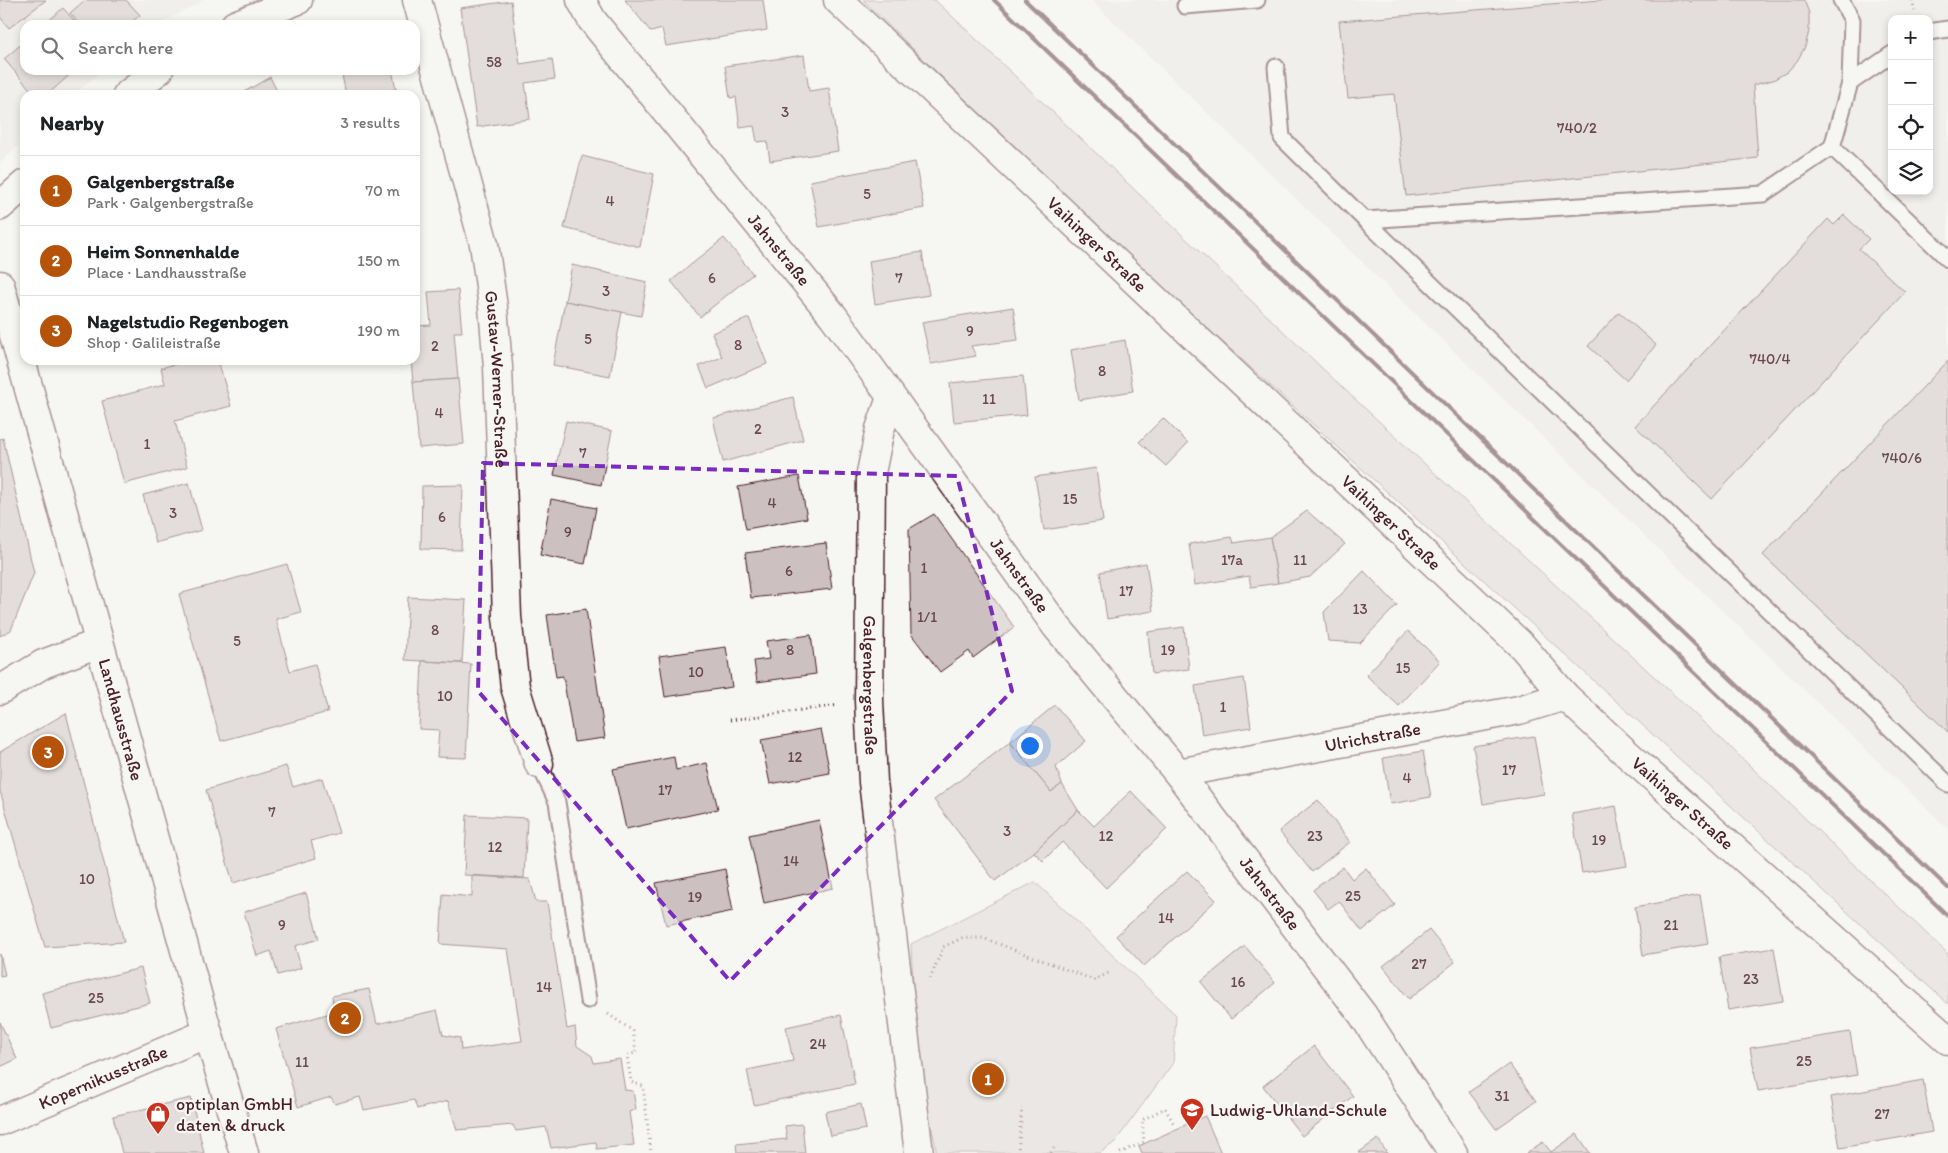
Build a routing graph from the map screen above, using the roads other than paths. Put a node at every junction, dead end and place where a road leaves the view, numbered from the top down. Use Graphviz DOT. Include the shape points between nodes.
graph roads {
  1 [pos="298,0"];
  2 [pos="417,0"];
  3 [pos="581,0"];
  4 [pos="838,0"];
  5 [pos="1258,0"];
  6 [pos="1841,0"];
  7 [pos="1185,6"];
  8 [pos="248,20"];
  9 [pos="1948,29"];
  10 [pos="1933,31"];
  11 [pos="1888,57"];
  12 [pos="1276,67"];
  13 [pos="153,75"];
  14 [pos="1850,82"];
  15 [pos="133,90"];
  16 [pos="1832,147"];
  17 [pos="20,188"];
  18 [pos="0,206"];
  19 [pos="1365,220"];
  20 [pos="1948,259"];
  21 [pos="0,285"];
  22 [pos="20,358"];
  23 [pos="22,365"];
  24 [pos="891,398"];
  25 [pos="99,644"];
  26 [pos="0,690"];
  27 [pos="1565,696"];
  28 [pos="540,764"];
  29 [pos="1178,773"];
  30 [pos="1948,784"];
  31 [pos="588,1000"];
  32 [pos="208,1033"];
  33 [pos="1948,1040"];
  34 [pos="0,1121"];
  35 [pos="244,1153"];
  36 [pos="919,1153"];
  37 [pos="1453,1153"];
  1 -- 8 [label="street"];
  2 -- 28 [label="street, Gustav-Werner-Straße" via="484,244 498,367 507,618 515,687"];
  3 -- 24 [label="street, Jahnstraße" via="592,20 834,317"];
  4 -- 27 [label="street, Vaihinger Straße" via="1523,646"];
  5 -- 7 [label="lane"];
  6 -- 14 [label="lane" via="1852,20"];
  9 -- 10 [label="lane"];
  11 -- 14 [label="lane"];
  12 -- 19 [label="lane" via="1282,138"];
  13 -- 15 [label="street"];
  14 -- 16 [label="lane"];
  16 -- 19 [label="lane" via="1763,194"];
  16 -- 20 [label="lane"];
  17 -- 18 [label="street"];
  19 -- 30 [label="lane"];
  21 -- 22 [label="street, Landhausstraße"];
  23 -- 25 [label="street, Landhausstraße"];
  24 -- 29 [label="street, Jahnstraße" via="1056,626"];
  24 -- 36 [label="street, Galgenbergstraße" via="880,429 871,472 869,701 873,782"];
  25 -- 26 [label="street" via="43,664"];
  25 -- 32 [label="street, Landhausstraße"];
  27 -- 29 [label="street, Ulrichstraße" via="1519,710"];
  27 -- 33 [label="street, Vaihinger Straße"];
  28 -- 31 [label="lane" via="557,802"];
  29 -- 37 [label="street, Jahnstraße" via="1363,1014"];
  32 -- 34 [label="street, Kopernikusstraße"];
  32 -- 35 [label="street, Landhausstraße"];
}
